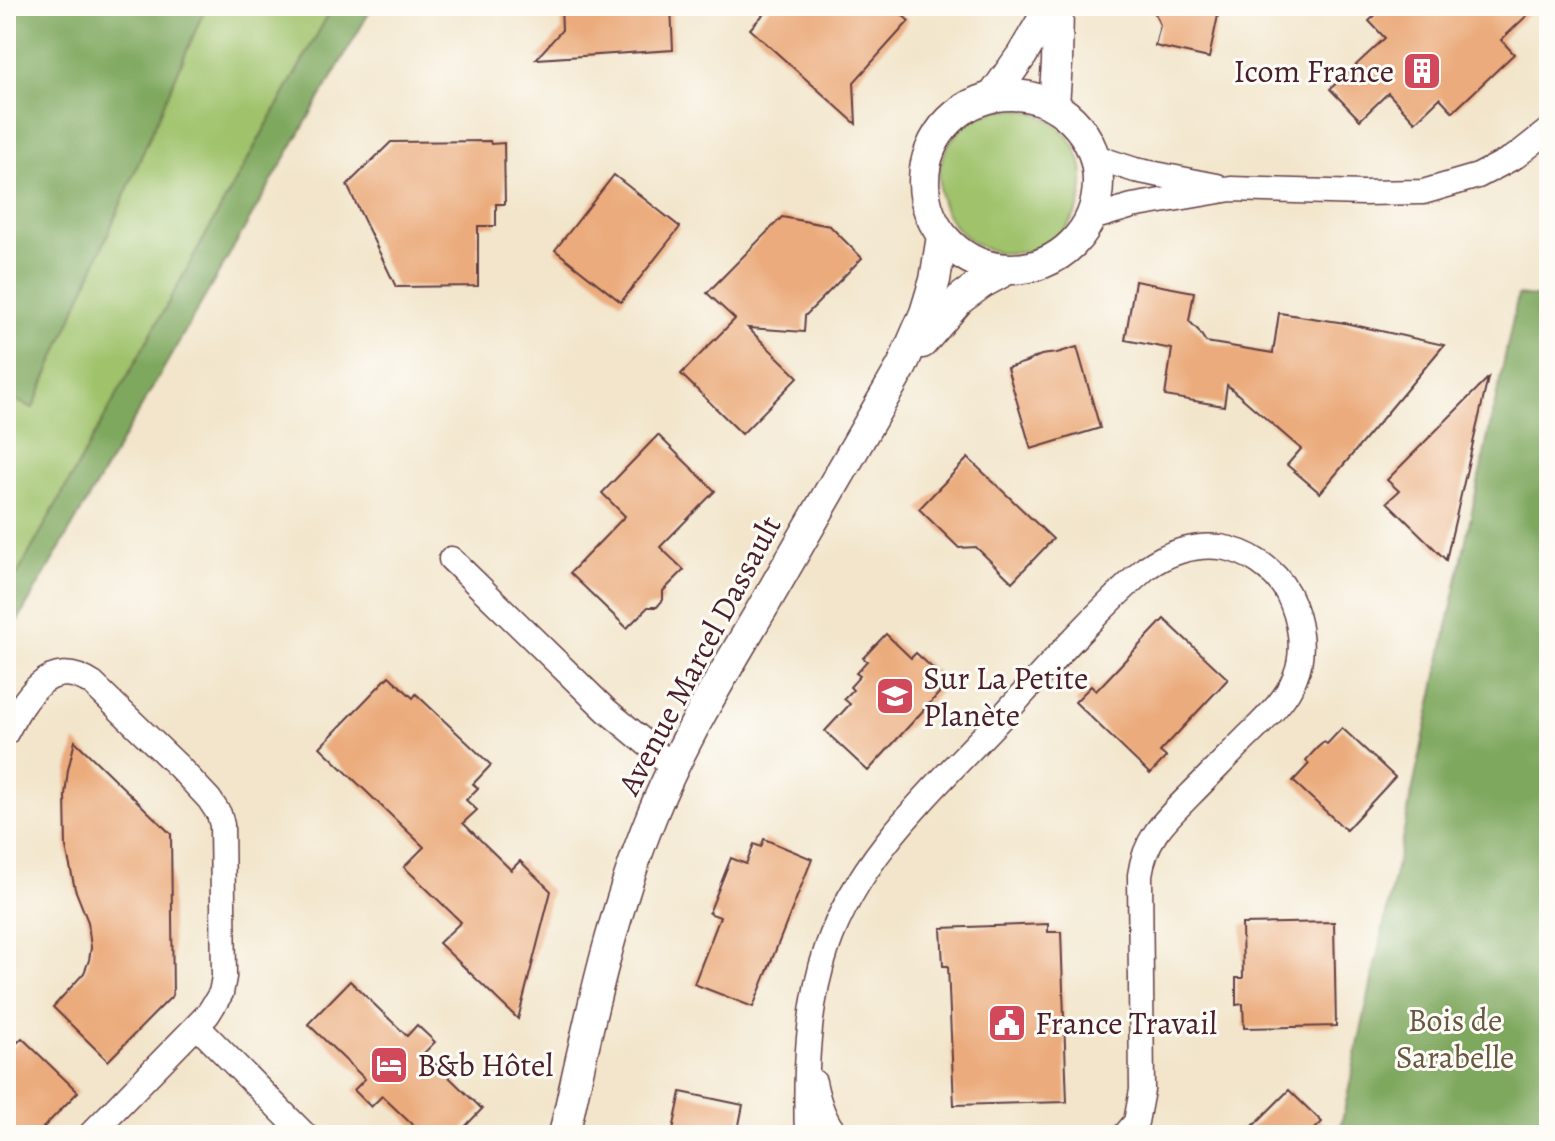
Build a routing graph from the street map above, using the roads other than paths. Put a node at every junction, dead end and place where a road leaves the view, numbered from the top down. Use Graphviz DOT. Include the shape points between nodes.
graph roads {
  1 [pos="1051,6"];
  2 [pos="1058,6"];
  3 [pos="993,96"];
  4 [pos="1054,105"];
  5 [pos="1549,130"];
  6 [pos="1095,157"];
  7 [pos="1231,189"];
  8 [pos="1092,218"];
  9 [pos="942,236"];
  10 [pos="1006,270"];
  11 [pos="902,366"];
  12 [pos="451,559"];
  13 [pos="6,733"];
  14 [pos="673,769"];
  15 [pos="197,1026"];
  16 [pos="810,1044"];
  17 [pos="90,1135"];
  18 [pos="305,1135"];
  19 [pos="564,1135"];
  20 [pos="807,1135"];
  21 [pos="837,1135"];
  22 [pos="1125,1135"];
  1 -- 3 [label="street, Avenue Marcel Dassault"];
  2 -- 4 [label="street"];
  3 -- 4 [label="street, Avenue Marcel Dassault" via="1024,95"];
  3 -- 9 [label="street, Avenue Marcel Dassault" via="964,108 941,130 927,158 924,189 929,214"];
  4 -- 6 [label="street, Avenue Marcel Dassault" via="1080,127"];
  5 -- 7 [label="street" via="1478,176 1423,192"];
  6 -- 7 [label="street"];
  6 -- 8 [label="street, Avenue Marcel Dassault" via="1099,188"];
  7 -- 8 [label="street"];
  8 -- 10 [label="street, Avenue Marcel Dassault" via="1078,240 1057,257"];
  9 -- 10 [label="street, Avenue Marcel Dassault" via="982,265"];
  9 -- 11 [label="street, Avenue Marcel Dassault" via="925,313"];
  10 -- 11 [label="street, Avenue Marcel Dassault" via="960,299"];
  11 -- 14 [label="street, Avenue Marcel Dassault"];
  12 -- 14 [label="street"];
  13 -- 15 [label="street" via="43,682 64,673 84,678 215,806 222,825 224,985"];
  14 -- 19 [label="street, Avenue Marcel Dassault" via="625,890"];
  15 -- 17 [label="street"];
  15 -- 18 [label="street"];
  16 -- 20 [label="street"];
  16 -- 21 [label="street" via="814,1086"];
  16 -- 22 [label="street" via="819,978 837,922 893,834 1146,568 1175,552 1209,546 1240,552 1269,569 1287,591 1299,625 1300,659 1296,676 1276,707 1169,816 1145,851 1140,875 1142,1090 1136,1122"];
}
